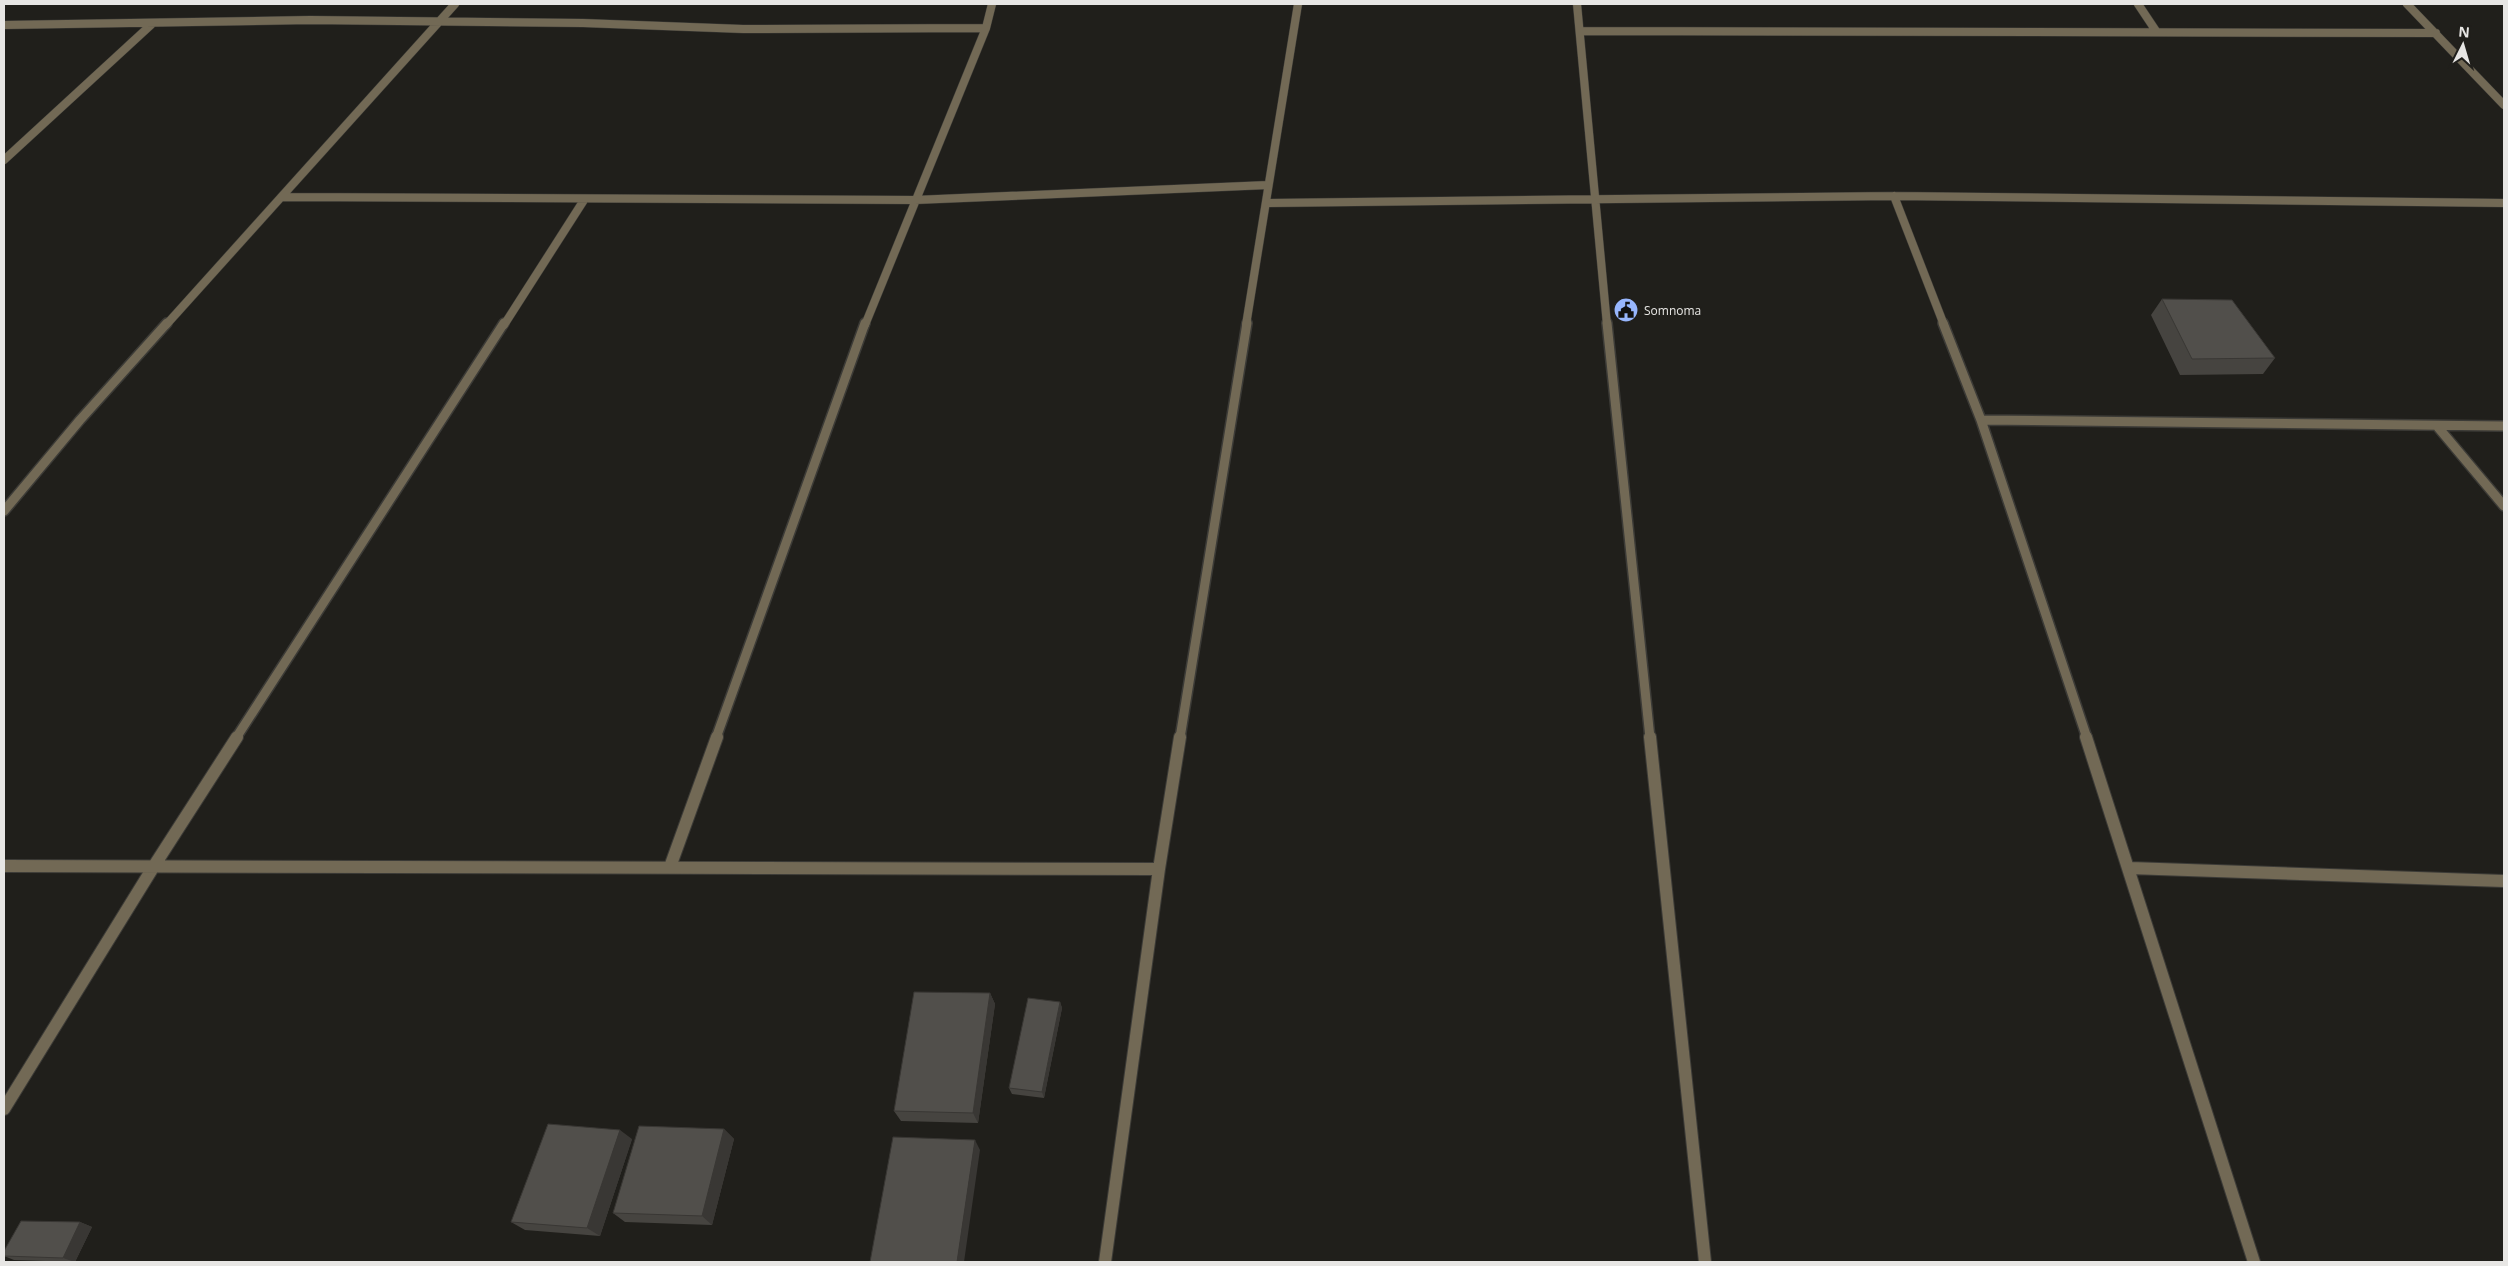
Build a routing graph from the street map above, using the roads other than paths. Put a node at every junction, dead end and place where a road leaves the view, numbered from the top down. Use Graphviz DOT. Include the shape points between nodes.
graph roads {
  1 [pos="455,4"];
  2 [pos="992,4"];
  3 [pos="1298,4"];
  4 [pos="1577,4"];
  5 [pos="2138,4"];
  6 [pos="2406,4"];
  7 [pos="439,22"];
  8 [pos="153,23"];
  9 [pos="4,25"];
  10 [pos="986,28"];
  11 [pos="1580,31"];
  12 [pos="2156,31"];
  13 [pos="2436,33"];
  14 [pos="2504,104"];
  15 [pos="4,160"];
  16 [pos="1268,185"];
  17 [pos="1894,196"];
  18 [pos="283,197"];
  19 [pos="584,200"];
  20 [pos="915,200"];
  21 [pos="1594,200"];
  22 [pos="1266,203"];
  23 [pos="2504,204"];
  24 [pos="1981,420"];
  25 [pos="2437,426"];
  26 [pos="2504,426"];
  27 [pos="2504,506"];
  28 [pos="4,511"];
  29 [pos="4,866"];
  30 [pos="154,866"];
  31 [pos="670,867"];
  32 [pos="2130,868"];
  33 [pos="1160,870"];
  34 [pos="2504,881"];
  35 [pos="4,1109"];
  36 [pos="1105,1262"];
  37 [pos="1705,1262"];
  38 [pos="2254,1262"];
  1 -- 7 [label="street"];
  2 -- 10 [label="street"];
  3 -- 16 [label="street"];
  4 -- 11 [label="street"];
  5 -- 12 [label="street"];
  6 -- 13 [label="street"];
  7 -- 8 [label="street"];
  7 -- 10 [label="street" via="743,29"];
  7 -- 18 [label="street"];
  8 -- 9 [label="street"];
  8 -- 15 [label="street"];
  10 -- 20 [label="street"];
  11 -- 12 [label="street"];
  11 -- 21 [label="street"];
  12 -- 13 [label="street"];
  13 -- 14 [label="street"];
  16 -- 20 [label="street"];
  16 -- 22 [label="street"];
  17 -- 21 [label="street"];
  17 -- 23 [label="street"];
  17 -- 24 [label="street"];
  18 -- 19 [label="street"];
  18 -- 28 [label="street" via="80,420"];
  19 -- 20 [label="street"];
  19 -- 30 [label="street"];
  20 -- 31 [label="street" via="861,334"];
  21 -- 22 [label="street"];
  21 -- 37 [label="street"];
  22 -- 33 [label="street"];
  24 -- 25 [label="street"];
  24 -- 32 [label="street"];
  25 -- 26 [label="street"];
  25 -- 27 [label="street"];
  29 -- 30 [label="street"];
  30 -- 31 [label="street"];
  30 -- 35 [label="street"];
  31 -- 33 [label="street"];
  32 -- 34 [label="street"];
  32 -- 38 [label="street"];
  33 -- 36 [label="street"];
}
